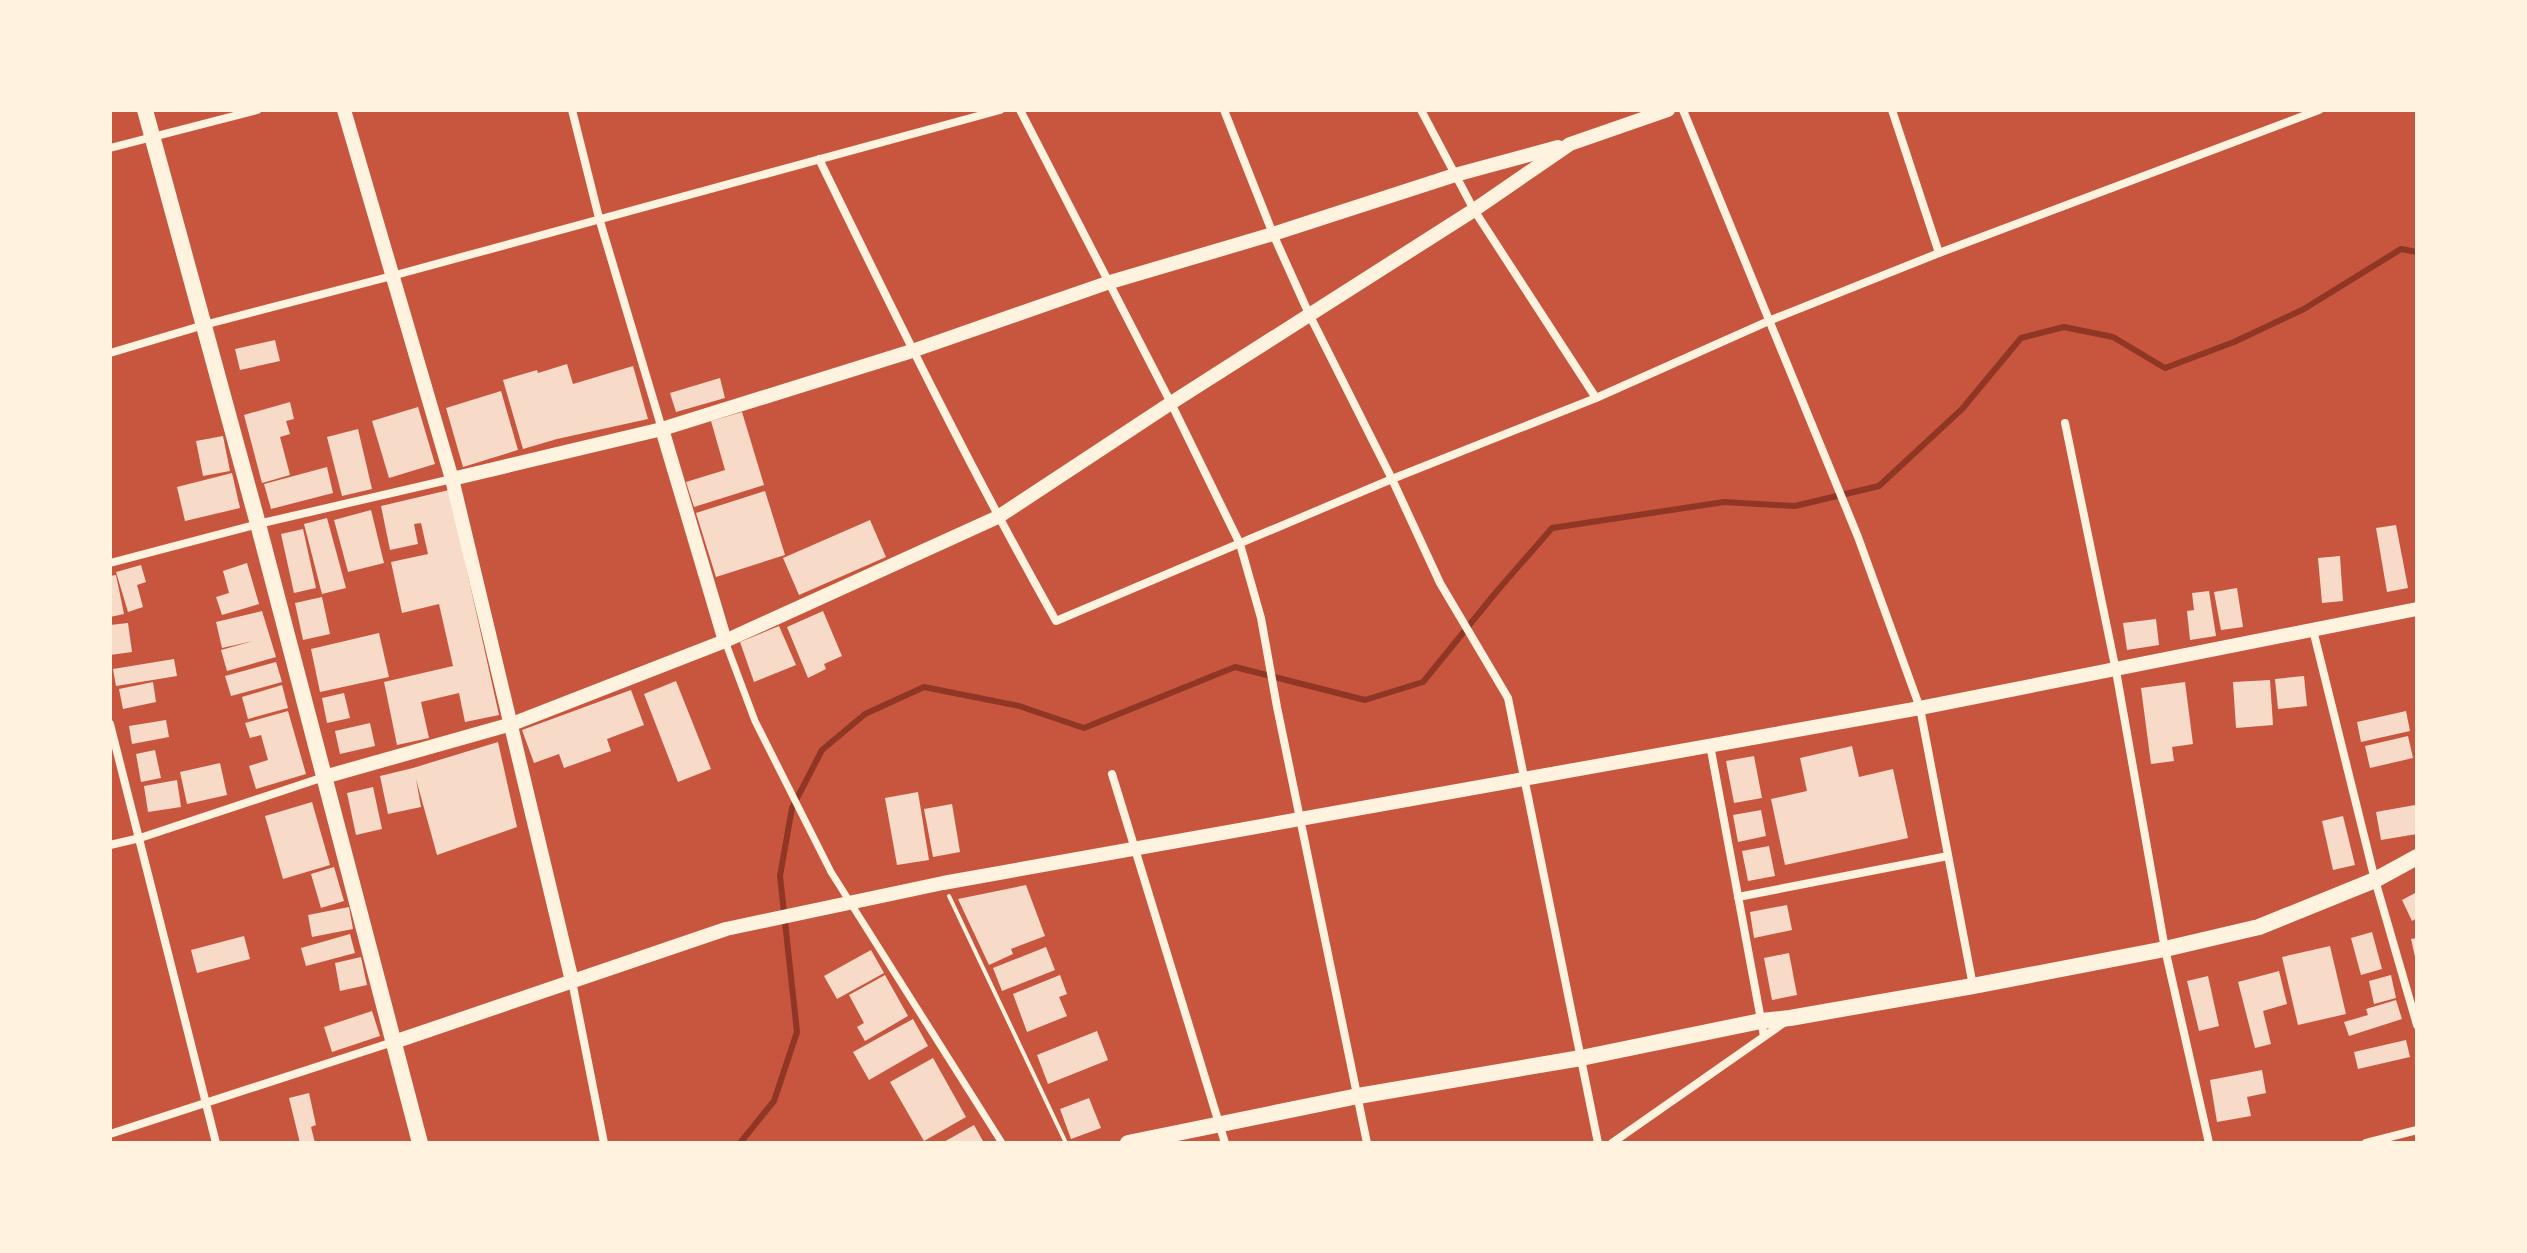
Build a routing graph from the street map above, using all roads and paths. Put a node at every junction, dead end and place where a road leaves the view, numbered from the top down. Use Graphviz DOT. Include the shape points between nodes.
graph roads {
  1 [pos="145,110"];
  2 [pos="257,110"];
  3 [pos="344,110"];
  4 [pos="572,110"];
  5 [pos="1000,110"];
  6 [pos="1020,110"];
  7 [pos="1224,110"];
  8 [pos="1421,110"];
  9 [pos="1668,110"];
  10 [pos="1683,110"];
  11 [pos="1892,110"];
  12 [pos="2319,110"];
  13 [pos="153,138"];
  14 [pos="1570,144"];
  15 [pos="110,148"];
  16 [pos="819,159"];
  17 [pos="1455,175"];
  18 [pos="1474,210"];
  19 [pos="599,218"];
  20 [pos="1273,234"];
  21 [pos="1939,253"];
  22 [pos="392,276"];
  23 [pos="1107,283"];
  24 [pos="1309,314"];
  25 [pos="1771,320"];
  26 [pos="204,325"];
  27 [pos="912,351"];
  28 [pos="110,353"];
  29 [pos="1596,398"];
  30 [pos="1171,403"];
  31 [pos="2065,423"];
  32 [pos="662,429"];
  33 [pos="452,479"];
  34 [pos="1392,479"];
  35 [pos="998,517"];
  36 [pos="258,524"];
  37 [pos="1240,544"];
  38 [pos="110,563"];
  39 [pos="2417,609"];
  40 [pos="2313,630"];
  41 [pos="725,641"];
  42 [pos="2116,671"];
  43 [pos="1920,708"];
  44 [pos="110,724"];
  45 [pos="512,724"];
  46 [pos="1710,744"];
  47 [pos="1112,774"];
  48 [pos="324,777"];
  49 [pos="1525,779"];
  50 [pos="1300,821"];
  51 [pos="140,838"];
  52 [pos="110,845"];
  53 [pos="1134,849"];
  54 [pos="1948,856"];
  55 [pos="2417,857"];
  56 [pos="2375,880"];
  57 [pos="943,883"];
  58 [pos="1738,897"];
  59 [pos="850,903"];
  60 [pos="2165,949"];
  61 [pos="572,981"];
  62 [pos="1973,986"];
  63 [pos="2417,1025"];
  64 [pos="1762,1028"];
  65 [pos="394,1042"];
  66 [pos="1581,1058"];
  67 [pos="1358,1096"];
  68 [pos="206,1102"];
  69 [pos="1218,1125"];
  70 [pos="2417,1130"];
  71 [pos="110,1134"];
  72 [pos="216,1143"];
  73 [pos="420,1143"];
  74 [pos="604,1143"];
  75 [pos="1002,1143"];
  76 [pos="1066,1143"];
  77 [pos="1128,1143"];
  78 [pos="1225,1143"];
  79 [pos="1367,1143"];
  80 [pos="1598,1143"];
  81 [pos="1612,1143"];
  82 [pos="2209,1143"];
  83 [pos="2366,1143"];
  1 -- 13 [label="main road"];
  2 -- 13 [label="street"];
  3 -- 22 [label="street"];
  4 -- 19 [label="street"];
  5 -- 16 [label="street"];
  6 -- 23 [label="street"];
  7 -- 20 [label="street"];
  8 -- 17 [label="street"];
  9 -- 14 [label="street"];
  10 -- 25 [label="street"];
  11 -- 21 [label="street"];
  12 -- 21 [label="street"];
  13 -- 15 [label="street"];
  13 -- 26 [label="main road"];
  14 -- 17 [label="street"];
  14 -- 18 [label="street"];
  16 -- 19 [label="street"];
  16 -- 27 [label="street"];
  17 -- 18 [label="street"];
  17 -- 20 [label="street"];
  18 -- 24 [label="street"];
  18 -- 29 [label="street"];
  19 -- 22 [label="street"];
  19 -- 32 [label="street"];
  20 -- 23 [label="street"];
  20 -- 24 [label="street"];
  21 -- 25 [label="street"];
  22 -- 26 [label="street"];
  22 -- 33 [label="street"];
  23 -- 27 [label="street"];
  23 -- 30 [label="street"];
  24 -- 30 [label="street"];
  24 -- 34 [label="street"];
  25 -- 29 [label="street"];
  25 -- 43 [label="street"];
  26 -- 28 [label="street"];
  26 -- 36 [label="main road"];
  27 -- 32 [label="street"];
  27 -- 35 [label="street"];
  29 -- 34 [label="street"];
  30 -- 35 [label="street"];
  30 -- 37 [label="street"];
  31 -- 42 [label="street"];
  32 -- 33 [label="street"];
  32 -- 41 [label="street"];
  33 -- 36 [label="street"];
  33 -- 45 [label="street"];
  34 -- 37 [label="street"];
  34 -- 49 [label="street" via="1440,583 1508,698"];
  35 -- 37 [label="street" via="1056,621"];
  35 -- 41 [label="street"];
  36 -- 38 [label="street"];
  36 -- 48 [label="main road"];
  37 -- 50 [label="street" via="1261,618"];
  39 -- 40 [label="street"];
  40 -- 42 [label="street"];
  40 -- 56 [label="street"];
  41 -- 45 [label="street"];
  41 -- 59 [label="street" via="755,721"];
  42 -- 43 [label="street"];
  42 -- 60 [label="street"];
  43 -- 46 [label="street"];
  43 -- 54 [label="street"];
  44 -- 51 [label="street"];
  45 -- 48 [label="street"];
  45 -- 61 [label="street"];
  46 -- 49 [label="street"];
  46 -- 58 [label="street"];
  47 -- 53 [label="street"];
  48 -- 51 [label="street"];
  48 -- 65 [label="main road"];
  49 -- 50 [label="street"];
  49 -- 66 [label="street"];
  50 -- 53 [label="street"];
  50 -- 67 [label="street"];
  51 -- 52 [label="street"];
  51 -- 68 [label="street"];
  53 -- 57 [label="street"];
  53 -- 69 [label="street"];
  54 -- 58 [label="street"];
  54 -- 62 [label="street"];
  55 -- 56 [label="main road"];
  56 -- 60 [label="main road" via="2259,927"];
  56 -- 63 [label="street"];
  57 -- 59 [label="street"];
  57 -- 76 [label="path"];
  58 -- 64 [label="street"];
  59 -- 61 [label="street" via="726,929"];
  59 -- 75 [label="street"];
  60 -- 62 [label="main road"];
  60 -- 82 [label="street"];
  61 -- 65 [label="street"];
  61 -- 74 [label="street"];
  62 -- 64 [label="main road" via="1790,1018"];
  64 -- 66 [label="main road"];
  64 -- 81 [label="street"];
  65 -- 68 [label="street"];
  65 -- 73 [label="main road"];
  66 -- 67 [label="main road"];
  66 -- 80 [label="street"];
  67 -- 69 [label="main road"];
  67 -- 79 [label="street"];
  68 -- 71 [label="street"];
  68 -- 72 [label="street"];
  69 -- 77 [label="main road"];
  69 -- 78 [label="street"];
  70 -- 83 [label="street"];
}
